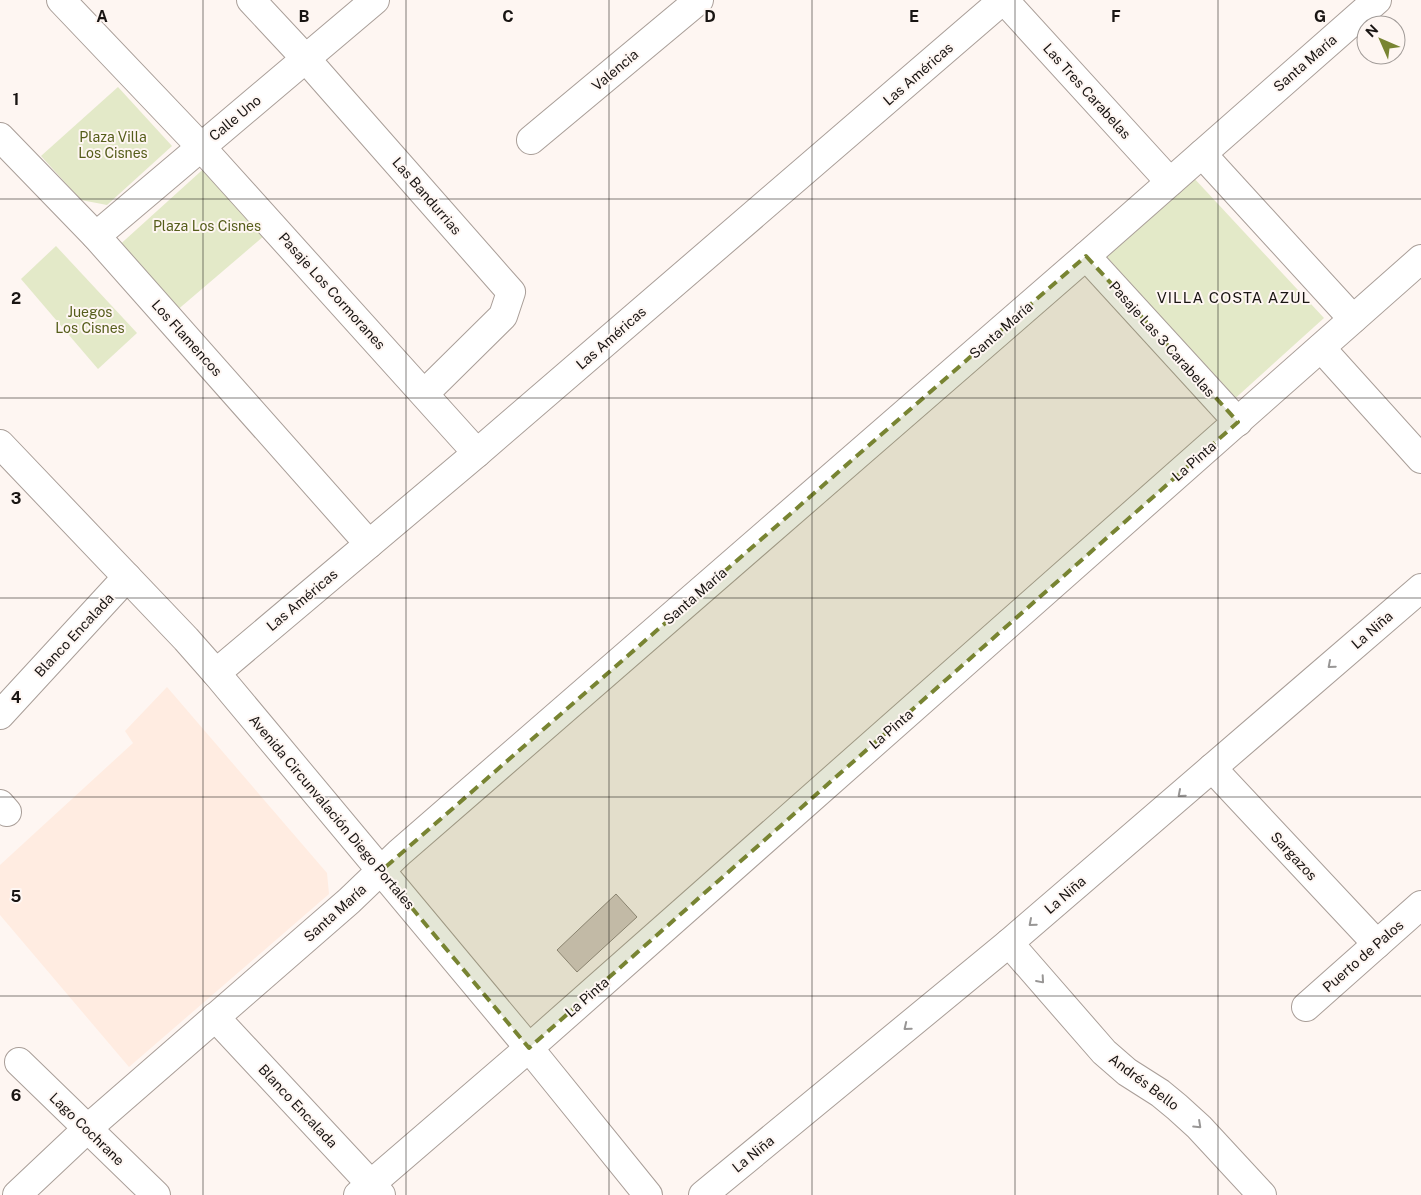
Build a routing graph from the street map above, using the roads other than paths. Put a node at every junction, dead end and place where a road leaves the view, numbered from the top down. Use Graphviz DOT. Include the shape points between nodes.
graph roads {
  1 [pos="61,0"];
  2 [pos="251,0"];
  3 [pos="375,0"];
  4 [pos="699,0"];
  5 [pos="1004,0"];
  6 [pos="1377,0"];
  7 [pos="306,58"];
  8 [pos="0,137"];
  9 [pos="531,140"];
  10 [pos="201,147"];
  11 [pos="1202,154"];
  12 [pos="1170,182"];
  13 [pos="96,236"];
  14 [pos="1086,256"];
  15 [pos="1421,259"];
  16 [pos="1353,319"];
  17 [pos="1321,348"];
  18 [pos="425,393"];
  19 [pos="1238,422"];
  20 [pos="1,446"];
  21 [pos="477,453"];
  22 [pos="1421,459"];
  23 [pos="369,544"];
  24 [pos="127,577"];
  25 [pos="1421,588"];
  26 [pos="216,673"];
  27 [pos="0,715"];
  28 [pos="1212,768"];
  29 [pos="381,871"];
  30 [pos="1421,905"];
  31 [pos="1009,943"];
  32 [pos="1377,944"];
  33 [pos="1306,1007"];
  34 [pos="215,1017"];
  35 [pos="529,1048"];
  36 [pos="19,1062"];
  37 [pos="87,1129"];
  38 [pos="370,1191"];
  39 [pos="17,1195"];
  40 [pos="156,1195"];
  41 [pos="648,1195"];
  42 [pos="703,1195"];
  43 [pos="1262,1195"];
  1 -- 10 [label="street, Pasaje Los Cormoranes"];
  2 -- 7 [label="street, Las Bandurrias"];
  3 -- 7 [label="street, Calle Uno"];
  4 -- 9 [label="street, Valencia"];
  5 -- 12 [label="street, Las Tres Carabelas"];
  5 -- 21 [label="street, Las Américas"];
  6 -- 11 [label="street, Santa María"];
  7 -- 10 [label="street, Calle Uno"];
  7 -- 18 [label="street, Las Bandurrias" via="512,292 503,316"];
  8 -- 13 [label="street, Los Flamencos"];
  10 -- 13 [label="street, Calle Uno"];
  10 -- 18 [label="street, Pasaje Los Cormoranes"];
  11 -- 12 [label="street, Santa María"];
  11 -- 16 [label="street"];
  12 -- 14 [label="street, Santa María"];
  13 -- 23 [label="street, Los Flamencos"];
  14 -- 19 [label="street, Pasaje Las 3 Carabelas"];
  14 -- 29 [label="street, Santa María"];
  15 -- 16 [label="street, La Pinta"];
  16 -- 17 [label="street, La Pinta"];
  17 -- 19 [label="street, La Pinta"];
  17 -- 22 [label="street"];
  18 -- 21 [label="street, Pasaje Los Cormoranes"];
  19 -- 35 [label="street, La Pinta"];
  20 -- 24 [label="street, Avenida Circunvalación Diego Portales"];
  21 -- 23 [label="street, Las Américas"];
  23 -- 26 [label="street, Las Américas"];
  24 -- 26 [label="street, Avenida Circunvalación Diego Portales"];
  24 -- 27 [label="street, Blanco Encalada"];
  25 -- 28 [label="street, La Niña, one-way"];
  26 -- 29 [label="street, Avenida Circunvalación Diego Portales"];
  28 -- 31 [label="street, La Niña, one-way"];
  28 -- 32 [label="street, Sargazos"];
  29 -- 34 [label="street, Santa María"];
  29 -- 35 [label="street, Avenida Circunvalación Diego Portales"];
  30 -- 32 [label="street, Puerto de Palos"];
  31 -- 42 [label="street, La Niña, one-way"];
  31 -- 43 [label="street, Andrés Bello, one-way" via="1104,1052 1199,1126"];
  32 -- 33 [label="street, Puerto de Palos"];
  34 -- 37 [label="street, Santa María"];
  34 -- 38 [label="street, Blanco Encalada"];
  35 -- 38 [label="street, La Pinta"];
  35 -- 41 [label="street, Avenida Circunvalación Diego Portales"];
  36 -- 37 [label="street, Lago Cochrane"];
  37 -- 39 [label="street, Santa María"];
  37 -- 40 [label="street, Lago Cochrane"];
}
